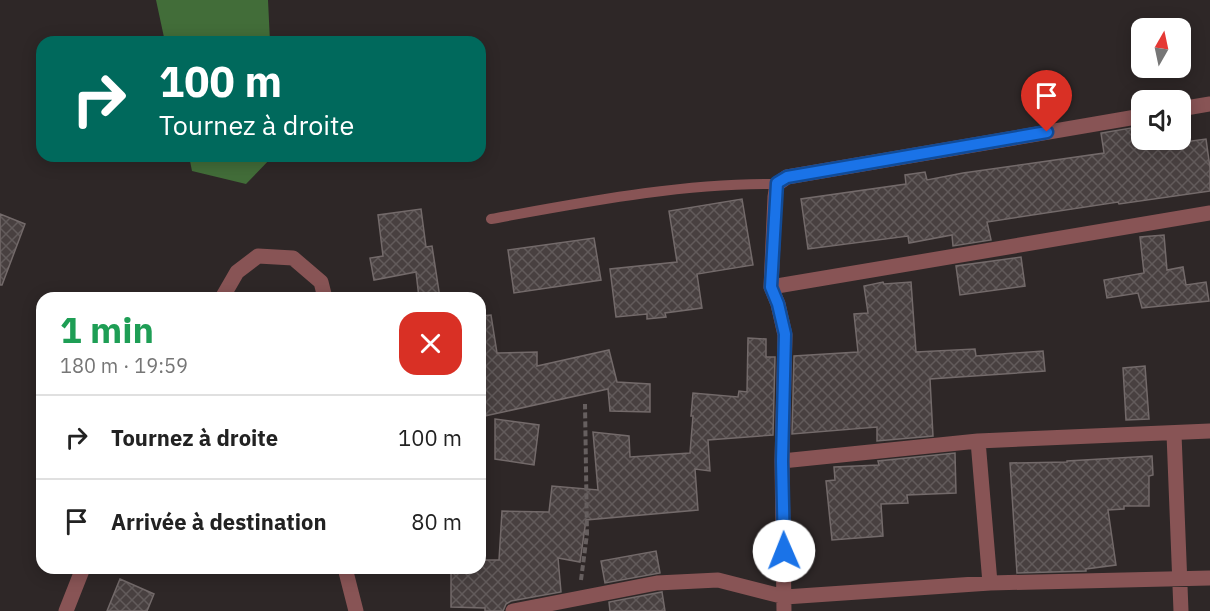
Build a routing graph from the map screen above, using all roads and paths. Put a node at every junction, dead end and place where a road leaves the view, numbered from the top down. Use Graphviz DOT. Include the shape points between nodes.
graph roads {
  1 [pos="1210,104"];
  2 [pos="1191,108"];
  3 [pos="1131,118"];
  4 [pos="777,183"];
  5 [pos="1210,213"];
  6 [pos="491,219"];
  7 [pos="771,287"];
  8 [pos="226,292"];
  9 [pos="324,292"];
  10 [pos="585,404"];
  11 [pos="1210,432"];
  12 [pos="1174,434"];
  13 [pos="978,441"];
  14 [pos="782,461"];
  15 [pos="81,574"];
  16 [pos="347,574"];
  17 [pos="1210,578"];
  18 [pos="1181,580"];
  19 [pos="990,583"];
  20 [pos="578,599"];
  21 [pos="785,604"];
  22 [pos="66,611"];
  23 [pos="356,611"];
  24 [pos="513,611"];
  25 [pos="1181,611"];
  1 -- 2 [label="street"];
  3 -- 4 [label="street" via="787,177"];
  4 -- 6 [label="lane" via="719,184"];
  4 -- 7 [label="street"];
  5 -- 7 [label="street"];
  7 -- 14 [label="street" via="785,334"];
  8 -- 9 [label="street" via="237,273 258,256 293,258 321,282"];
  10 -- 20 [label="path" via="587,534"];
  11 -- 12 [label="street"];
  12 -- 13 [label="street"];
  12 -- 18 [label="street"];
  13 -- 14 [label="street"];
  13 -- 19 [label="street"];
  14 -- 21 [label="street"];
  15 -- 22 [label="street"];
  16 -- 23 [label="street"];
  17 -- 18 [label="street"];
  18 -- 19 [label="street"];
  18 -- 25 [label="street"];
  19 -- 21 [label="street"];
  20 -- 21 [label="street" via="657,583 718,580"];
  20 -- 24 [label="street"];
}
